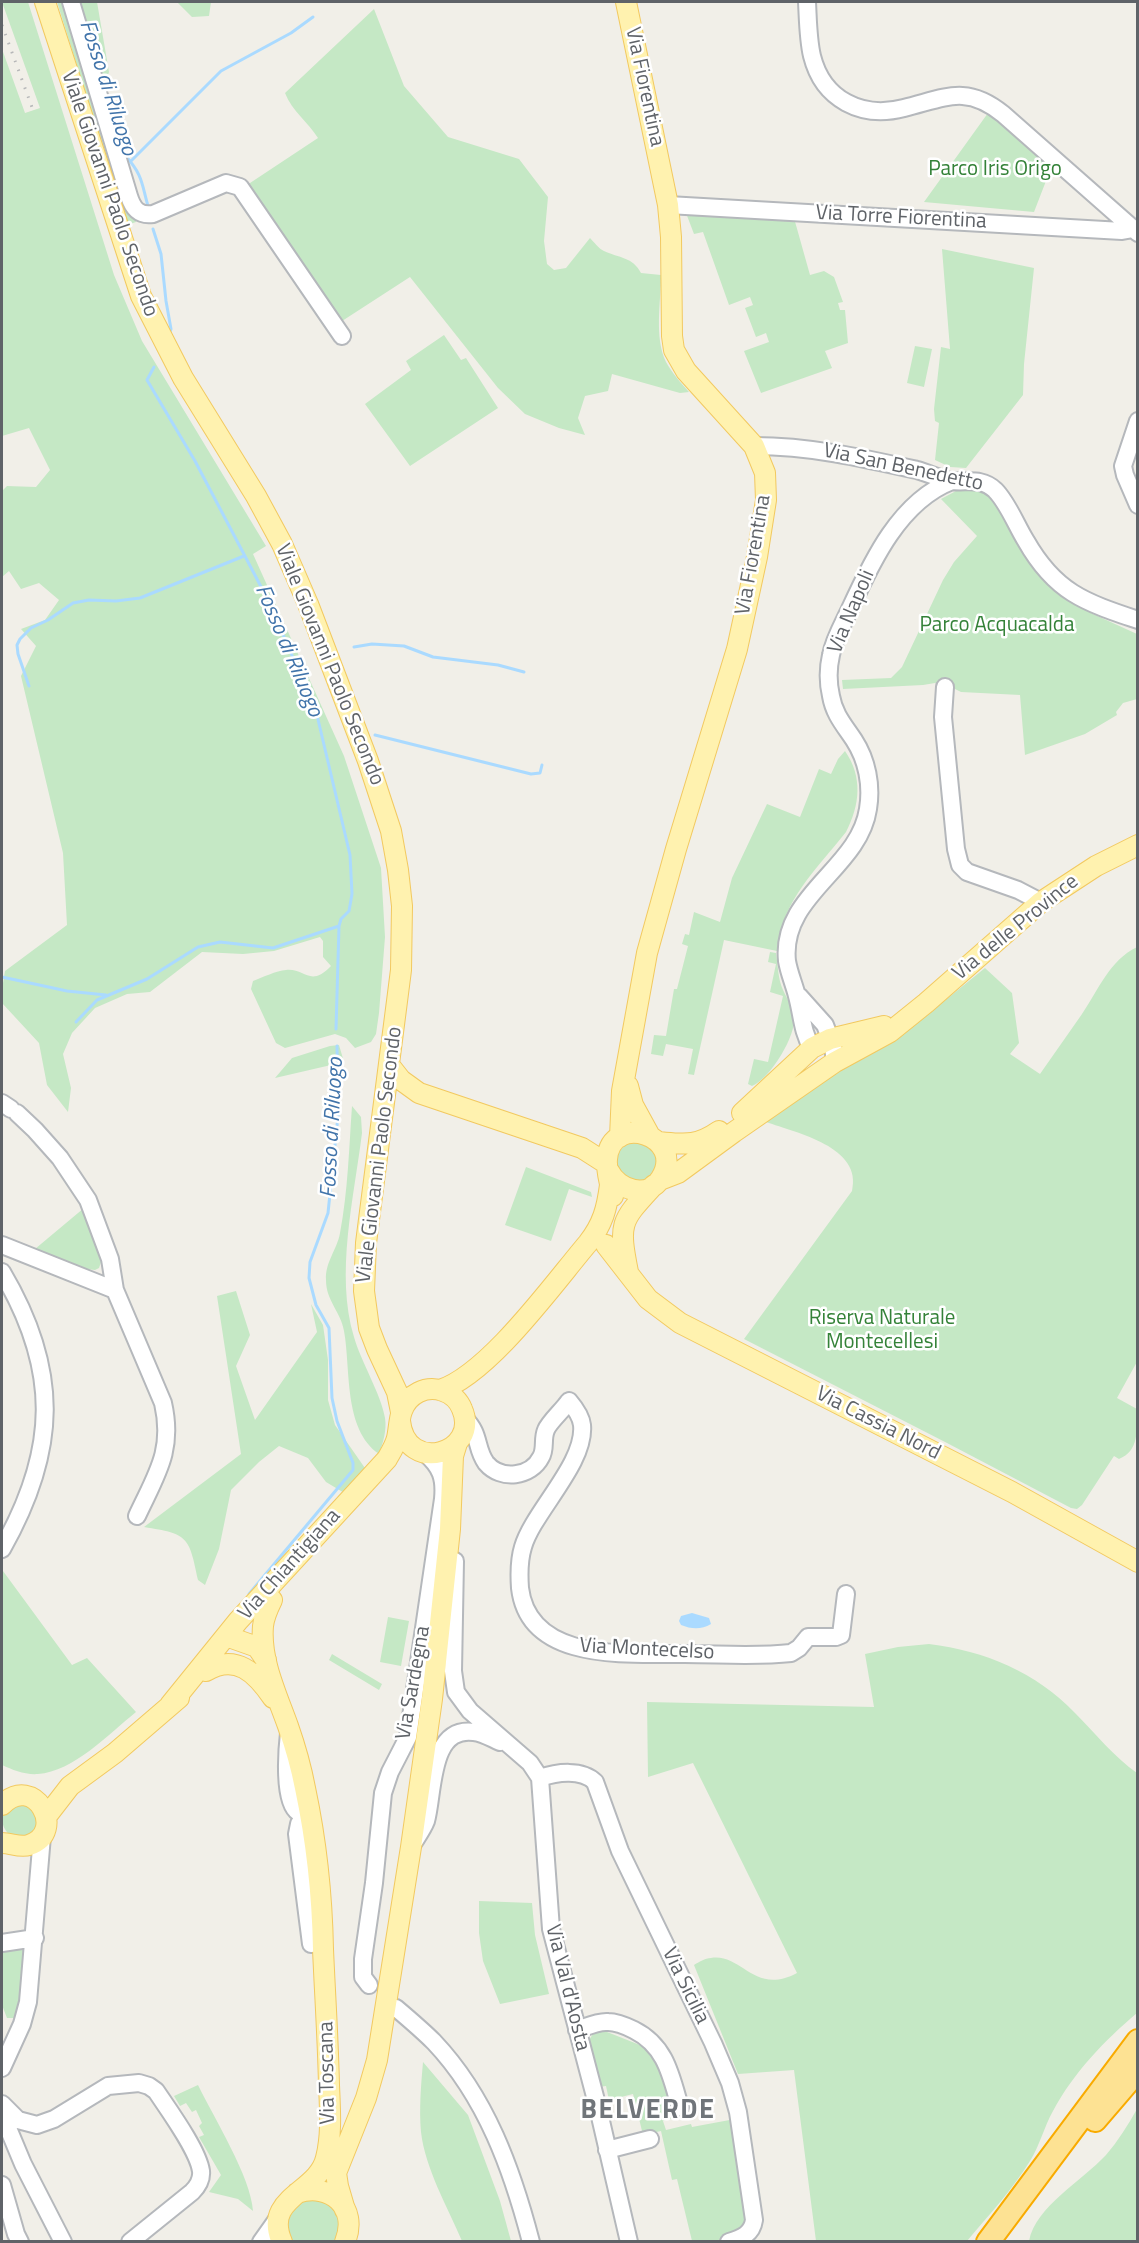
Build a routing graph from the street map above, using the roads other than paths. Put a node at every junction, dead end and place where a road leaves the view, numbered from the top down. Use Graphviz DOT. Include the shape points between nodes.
graph roads {
  1 [pos="45,2"];
  2 [pos="71,2"];
  3 [pos="626,2"];
  4 [pos="807,2"];
  5 [pos="668,205"];
  6 [pos="1136,230"];
  7 [pos="342,336"];
  8 [pos="1137,421"];
  9 [pos="754,446"];
  10 [pos="952,481"];
  11 [pos="1137,505"];
  12 [pos="1137,620"];
  13 [pos="945,687"];
  14 [pos="1137,845"];
  15 [pos="1035,907"];
  16 [pos="796,993"];
  17 [pos="902,1023"];
  18 [pos="828,1032"];
  19 [pos="812,1048"];
  20 [pos="629,1059"];
  21 [pos="835,1062"];
  22 [pos="390,1066"];
  23 [pos="419,1093"];
  24 [pos="385,1099"];
  25 [pos="10,1109"];
  26 [pos="654,1139"];
  27 [pos="616,1140"];
  28 [pos="582,1148"];
  29 [pos="608,1173"];
  30 [pos="657,1182"];
  31 [pos="622,1228"];
  32 [pos="2,1245"];
  33 [pos="606,1245"];
  34 [pos="578,1255"];
  35 [pos="2,1272"];
  36 [pos="629,1275"];
  37 [pos="115,1290"];
  38 [pos="492,1354"];
  39 [pos="388,1371"];
  40 [pos="440,1390"];
  41 [pos="420,1391"];
  42 [pos="464,1415"];
  43 [pos="400,1416"];
  44 [pos="556,1418"];
  45 [pos="457,1442"];
  46 [pos="479,1444"];
  47 [pos="579,1445"];
  48 [pos="421,1452"];
  49 [pos="137,1516"];
  50 [pos="450,1529"];
  51 [pos="2,1549"];
  52 [pos="1137,1562"];
  53 [pos="846,1594"];
  54 [pos="272,1600"];
  55 [pos="233,1632"];
  56 [pos="266,1660"];
  57 [pos="206,1671"];
  58 [pos="249,1671"];
  59 [pos="170,1705"];
  60 [pos="286,1721"];
  61 [pos="507,1743"];
  62 [pos="540,1778"];
  63 [pos="5,1797"];
  64 [pos="41,1818"];
  65 [pos="8,1842"];
  66 [pos="411,1847"];
  67 [pos="38,1875"];
  68 [pos="35,1938"];
  69 [pos="2,1943"];
  70 [pos="369,1985"];
  71 [pos="396,2008"];
  72 [pos="577,2030"];
  73 [pos="19,2031"];
  74 [pos="2,2039"];
  75 [pos="1137,2041"];
  76 [pos="2,2068"];
  77 [pos="1137,2070"];
  78 [pos="2,2103"];
  79 [pos="680,2108"];
  80 [pos="650,2139"];
  81 [pos="607,2150"];
  82 [pos="2,2185"];
  83 [pos="297,2193"];
  84 [pos="345,2210"];
  85 [pos="278,2218"];
  86 [pos="17,2239"];
  87 [pos="63,2241"];
  88 [pos="130,2241"];
  89 [pos="261,2241"];
  90 [pos="282,2241"];
  91 [pos="345,2241"];
  92 [pos="531,2241"];
  93 [pos="629,2241"];
  94 [pos="729,2241"];
  95 [pos="988,2241"];
  96 [pos="1004,2241"];
  1 -- 22 [label="main road, Viale Giovanni Paolo Secondo" via="141,296 179,372 282,544 383,803 398,870 403,921"];
  2 -- 7 [label="street" via="135,210 153,214 226,183 240,187"];
  3 -- 5 [label="main road, Via Fiorentina"];
  4 -- 6 [label="street" via="813,57 823,82 838,100 874,112 903,109 955,94 982,100"];
  5 -- 6 [label="street, Via Torre Fiorentina"];
  5 -- 9 [label="main road, Via Fiorentina" via="674,350 686,371"];
  8 -- 11 [label="street" via="1123,466"];
  9 -- 10 [label="street, Via San Benedetto" via="821,450"];
  9 -- 20 [label="main road, Via Fiorentina" via="763,466 766,492 757,557 732,666 653,927"];
  10 -- 12 [label="street, Via San Benedetto" via="973,480 991,487 1036,559 1055,580 1089,603"];
  10 -- 16 [label="street, Via Napoli" via="930,494 891,532 856,594 833,649 831,698 865,764 869,803 857,841 806,901 794,923 787,953"];
  13 -- 15 [label="street" via="944,727 957,859 967,872 1004,885"];
  14 -- 15 [label="main road, Via delle Province" via="1096,866"];
  15 -- 17 [label="main road, Via delle Province"];
  16 -- 18 [label="street, Via Napoli"];
  16 -- 19 [label="street, Via Napoli"];
  17 -- 18 [label="main road, Via delle Province" via="851,1034"];
  17 -- 21 [label="main road, Via delle Province"];
  18 -- 19 [label="main road, Via delle Province"];
  18 -- 21 [label="street, Via Napoli"];
  19 -- 26 [label="main road, Via delle Province" via="709,1138 689,1144"];
  20 -- 26 [label="main road, Via Fiorentina" via="629,1095"];
  20 -- 27 [label="main road, Via Fiorentina"];
  21 -- 30 [label="main road, Via delle Province" via="686,1168"];
  22 -- 23 [label="main road"];
  22 -- 24 [label="main road, Viale Giovanni Paolo Secondo"];
  23 -- 24 [label="main road"];
  23 -- 28 [label="main road"];
  24 -- 39 [label="main road, Viale Giovanni Paolo Secondo" via="366,1243 364,1291 369,1328"];
  25 -- 37 [label="street" via="48,1144 87,1197 110,1259"];
  26 -- 27 [label="main road" via="638,1132"];
  26 -- 30 [label="main road, Via Fiorentina" via="665,1157 664,1170"];
  27 -- 28 [label="main road"];
  27 -- 29 [label="main road, Via Fiorentina" via="608,1155"];
  28 -- 29 [label="main road"];
  29 -- 30 [label="main road" via="627,1189 639,1191"];
  29 -- 33 [label="main road, Via Fiorentina" via="614,1209"];
  29 -- 34 [label="main road, Via Fiorentina" via="602,1224"];
  30 -- 31 [label="main road" via="627,1215"];
  31 -- 33 [label="main road"];
  31 -- 36 [label="main road"];
  32 -- 37 [label="street"];
  33 -- 34 [label="main road"];
  33 -- 36 [label="main road, Via Cassia Nord"];
  34 -- 38 [label="main road"];
  35 -- 51 [label="street" via="36,1345 45,1404 37,1470 20,1516"];
  36 -- 52 [label="main road, Via Cassia Nord" via="655,1306 680,1323 1012,1492"];
  37 -- 49 [label="street" via="160,1394 167,1420 166,1451"];
  38 -- 40 [label="main road" via="461,1381"];
  38 -- 42 [label="main road" via="475,1382"];
  39 -- 41 [label="main road"];
  39 -- 43 [label="main road, Viale Giovanni Paolo Secondo" via="398,1396"];
  40 -- 41 [label="main road"];
  40 -- 42 [label="main road" via="454,1398"];
  41 -- 43 [label="main road, Via Chiantigiana" via="405,1403"];
  42 -- 45 [label="main road" via="464,1429"];
  42 -- 46 [label="street"];
  43 -- 48 [label="main road" via="404,1438"];
  43 -- 55 [label="main road, Via Chiantigiana" via="395,1444 382,1466"];
  44 -- 46 [label="street" via="546,1429 541,1458 523,1472 496,1471 483,1458"];
  44 -- 47 [label="street" via="570,1424"];
  44 -- 47 [label="street, Via Montecelso" via="569,1401 582,1424"];
  45 -- 46 [label="street"];
  45 -- 48 [label="main road, Via Chiantigiana" via="446,1451"];
  45 -- 50 [label="main road"];
  47 -- 53 [label="street, Via Montecelso" via="527,1536 519,1566 524,1605 555,1640 609,1652 791,1653 808,1637 841,1635"];
  48 -- 54 [label="main road, Via Chiantigiana" via="404,1456 394,1464"];
  48 -- 70 [label="street, Via Sardegna" via="442,1474 443,1499 408,1737 383,1793 363,1959 363,1977"];
  50 -- 61 [label="street" via="455,1545 454,1685 465,1705"];
  50 -- 66 [label="main road"];
  54 -- 55 [label="main road, Via Chiantigiana"];
  54 -- 56 [label="main road, Via Toscana" via="263,1626"];
  55 -- 56 [label="main road" via="257,1647"];
  55 -- 57 [label="main road, Via Chiantigiana"];
  55 -- 58 [label="main road, Via Toscana"];
  55 -- 59 [label="main road, Via Chiantigiana"];
  56 -- 60 [label="main road, Via Toscana"];
  57 -- 58 [label="main road" via="231,1664"];
  57 -- 59 [label="main road, Via Chiantigiana"];
  58 -- 60 [label="main road, Via Toscana" via="262,1683"];
  59 -- 64 [label="main road, Via Chiantigiana" via="128,1743 70,1786"];
  60 -- 83 [label="main road, Via Toscana" via="310,1814 323,1941 330,2105 324,2166"];
  61 -- 62 [label="street" via="530,1762"];
  61 -- 66 [label="street" via="468,1732 445,1743 436,1763 425,1823"];
  62 -- 72 [label="street, Via Val d'Aosta" via="550,1922"];
  62 -- 94 [label="street, Via Sicilia" via="577,1773 589,1777 598,1788 623,1858 734,2094 754,2220 747,2234"];
  63 -- 64 [label="main road, Via Chiantigiana" via="20,1795"];
  64 -- 65 [label="main road, Via Chiantigiana" via="36,1841"];
  64 -- 67 [label="street"];
  65 -- 67 [label="street"];
  66 -- 84 [label="main road" via="374,2073 336,2173"];
  67 -- 68 [label="street"];
  68 -- 69 [label="street"];
  68 -- 73 [label="street" via="28,2002"];
  71 -- 92 [label="street" via="444,2053 478,2102 512,2174"];
  72 -- 79 [label="street" via="608,2022 647,2037 666,2061"];
  72 -- 81 [label="street, Via Val d'Aosta"];
  73 -- 74 [label="street"];
  73 -- 76 [label="street"];
  75 -- 95 [label="highway"];
  77 -- 96 [label="highway"];
  78 -- 87 [label="street" via="3,2116 22,2164"];
  78 -- 88 [label="street" via="18,2120 37,2125 108,2086 139,2083 156,2091 197,2159 201,2178 192,2192"];
  80 -- 81 [label="street"];
  81 -- 93 [label="street, Via Val d'Aosta"];
  82 -- 86 [label="street"];
  83 -- 84 [label="main road" via="330,2193"];
  83 -- 85 [label="main road, Via Toscana" via="282,2207"];
  84 -- 91 [label="main road" via="349,2230"];
  85 -- 89 [label="street"];
  85 -- 90 [label="main road"];
}
